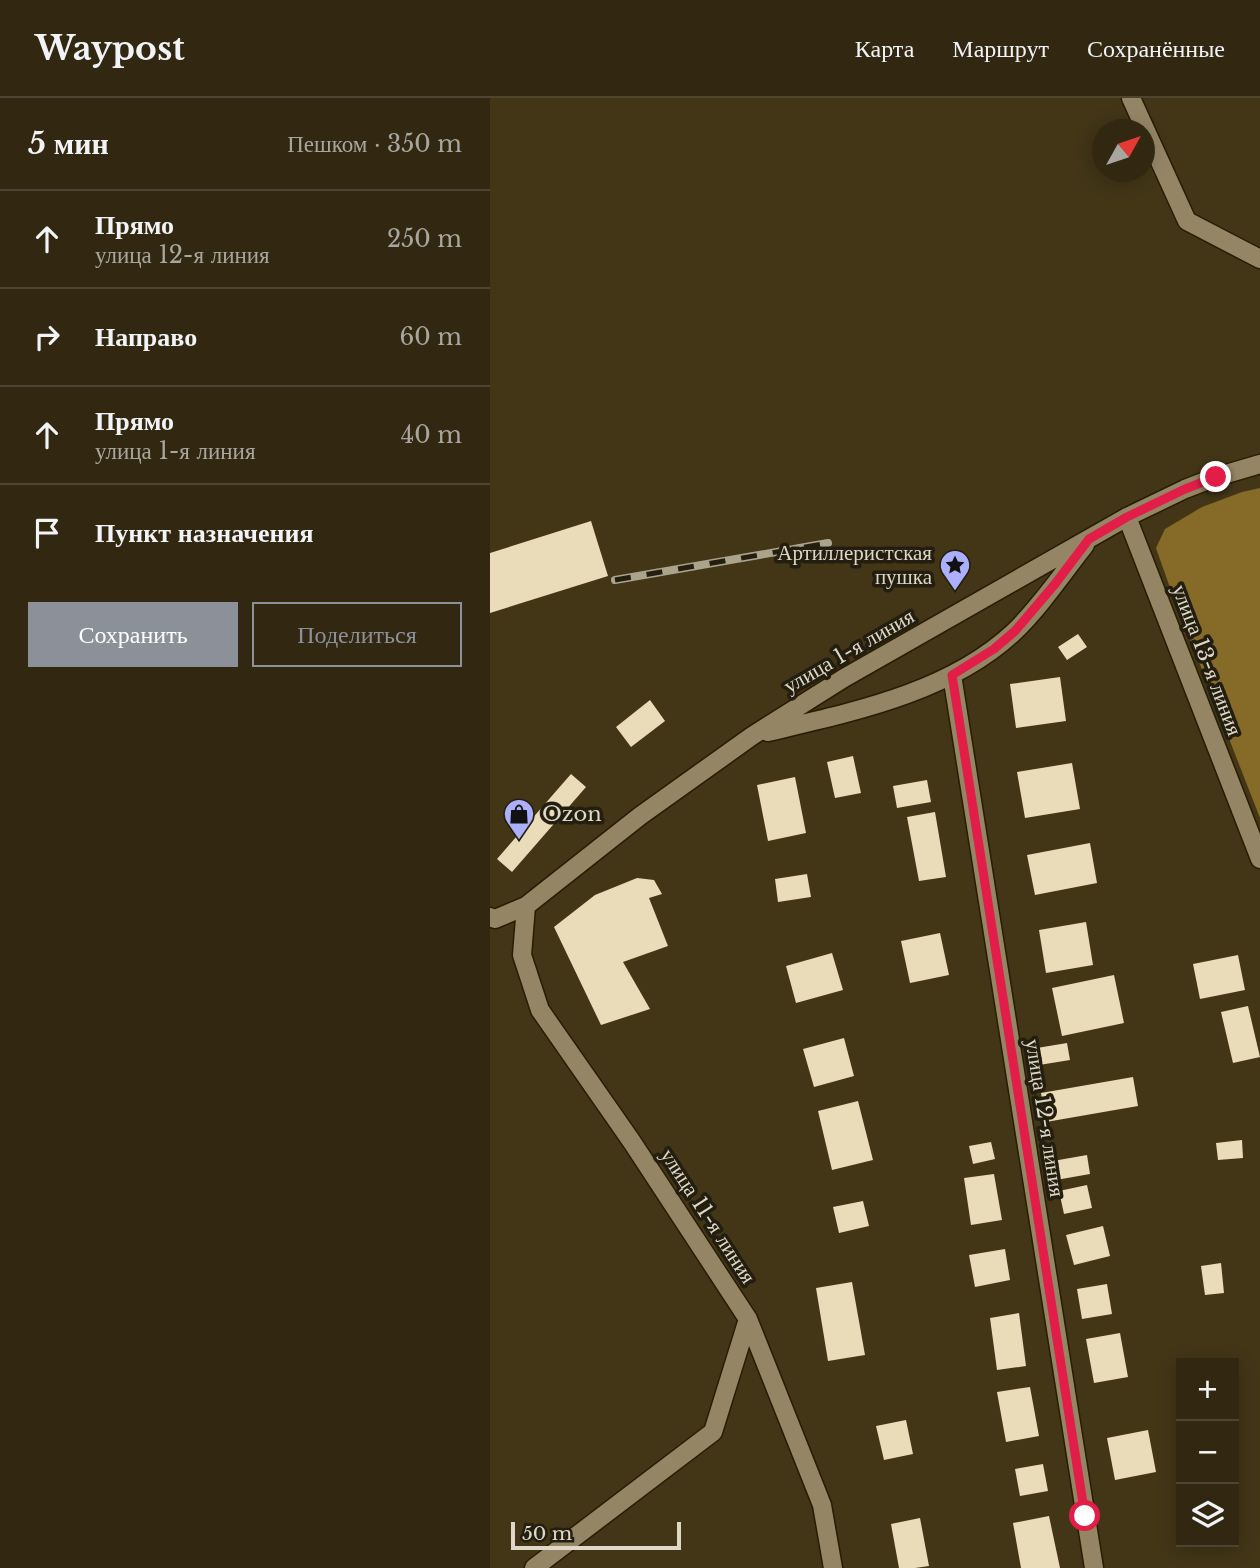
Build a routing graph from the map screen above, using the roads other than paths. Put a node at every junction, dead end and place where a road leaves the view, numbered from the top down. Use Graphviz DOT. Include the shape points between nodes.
graph roads {
  1 [pos="1131,98"];
  2 [pos="1260,260"];
  3 [pos="1260,464"];
  4 [pos="1127,517"];
  5 [pos="1089,539"];
  6 [pos="952,675"];
  7 [pos="752,736"];
  8 [pos="1260,859"];
  9 [pos="526,906"];
  10 [pos="490,917"];
  11 [pos="748,1319"];
  12 [pos="534,1568"];
  13 [pos="833,1568"];
  14 [pos="1094,1568"];
  1 -- 2 [label="street" via="1187,221"];
  3 -- 4 [label="street, улица 1-я линия" via="1185,489"];
  4 -- 5 [label="street, улица 1-я линия"];
  4 -- 8 [label="street, улица 13-я линия"];
  5 -- 6 [label="street" via="1015,631"];
  5 -- 7 [label="street, улица 1-я линия" via="844,678"];
  6 -- 7 [label="street" via="851,712"];
  6 -- 14 [label="street, улица 12-я линия"];
  7 -- 9 [label="street, улица 1-я линия"];
  9 -- 10 [label="street, улица 1-я линия"];
  9 -- 11 [label="street, улица 11-я линия" via="522,955 540,1010"];
  11 -- 12 [label="street" via="713,1432"];
  11 -- 13 [label="street, улица 11-я линия" via="822,1505"];
}
